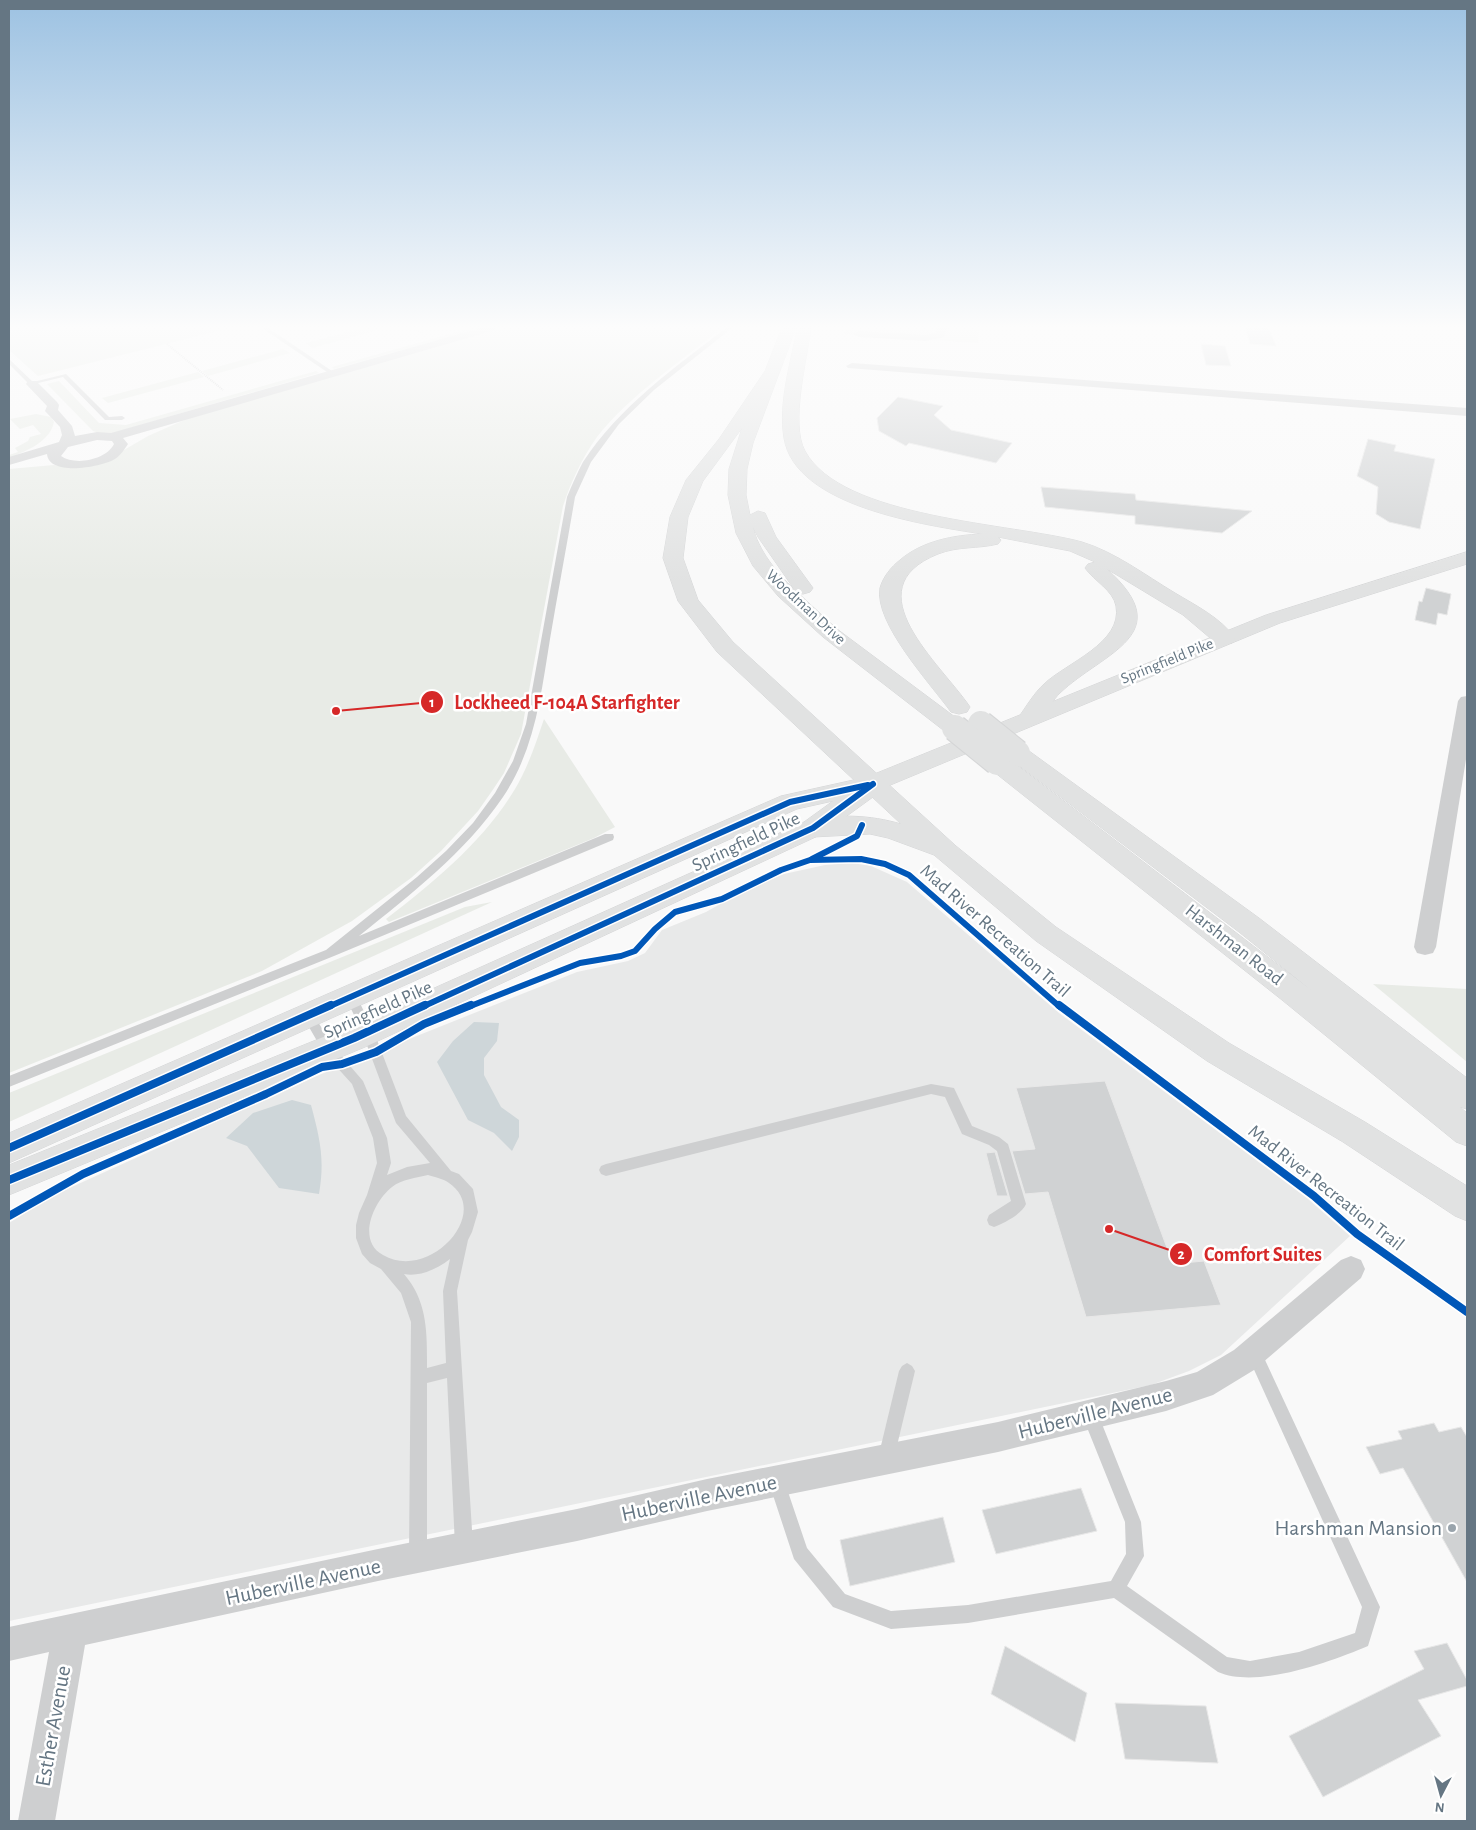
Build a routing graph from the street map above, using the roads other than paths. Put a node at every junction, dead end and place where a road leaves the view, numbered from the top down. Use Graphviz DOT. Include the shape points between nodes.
graph roads {
  1 [pos="53,413"];
  2 [pos="69,413"];
  3 [pos="101,413"];
  4 [pos="192,413"];
  5 [pos="626,413"];
  6 [pos="744,413"];
  7 [pos="756,413"];
  8 [pos="774,413"];
  9 [pos="791,413"];
  10 [pos="180,417"];
  11 [pos="122,418"];
  12 [pos="93,436"];
  13 [pos="111,437"];
  14 [pos="65,444"];
  15 [pos="121,447"];
  16 [pos="9,461"];
  17 [pos="63,463"];
  18 [pos="9,467"];
  19 [pos="1467,558"];
  20 [pos="1095,568"];
  21 [pos="1224,638"];
  22 [pos="1467,701"];
  23 [pos="963,718"];
  24 [pos="1030,718"];
  25 [pos="1007,757"];
  26 [pos="873,784"];
  27 [pos="813,828"];
  28 [pos="609,837"];
  29 [pos="947,852"];
  30 [pos="1425,947"];
  31 [pos="330,953"];
  32 [pos="351,996"];
  33 [pos="308,1015"];
  34 [pos="368,1032"];
  35 [pos="328,1049"];
  36 [pos="9,1082"];
  37 [pos="1467,1096"];
  38 [pos="1467,1132"];
  39 [pos="9,1148"];
  40 [pos="606,1170"];
  41 [pos="445,1172"];
  42 [pos="9,1180"];
  43 [pos="374,1196"];
  44 [pos="1467,1205"];
  45 [pos="994,1220"];
  46 [pos="461,1240"];
  47 [pos="386,1265"];
  48 [pos="1351,1269"];
  49 [pos="1254,1352"];
  50 [pos="454,1369"];
  51 [pos="907,1371"];
  52 [pos="419,1377"];
  53 [pos="1090,1415"];
  54 [pos="886,1460"];
  55 [pos="776,1481"];
  56 [pos="464,1548"];
  57 [pos="418,1557"];
  58 [pos="1116,1589"];
  59 [pos="70,1631"];
  60 [pos="9,1644"];
  61 [pos="36,1821"];
  1 -- 14 [label="street" via="68,429"];
  2 -- 12 [label="street"];
  3 -- 11 [label="lane" via="107,419"];
  4 -- 10 [label="street"];
  5 -- 31 [label="lane" via="586,463 571,497 531,724 525,748 501,794 470,834 420,882"];
  6 -- 26 [label="main road" via="695,480 679,517 673,558 688,601 724,647"];
  7 -- 23 [label="main road, Woodman Drive" via="738,468 737,495 745,533 763,566 785,592 830,633"];
  8 -- 23 [label="main road, Woodman Drive" via="758,457 754,480 759,520 767,537 811,598"];
  9 -- 21 [label="main road" via="796,452 803,464 833,489 884,508 951,523 1041,537 1098,556 1205,620"];
  10 -- 13 [label="street"];
  10 -- 15 [label="street"];
  12 -- 13 [label="street"];
  12 -- 14 [label="street"];
  13 -- 15 [label="street" via="120,441"];
  14 -- 16 [label="street"];
  14 -- 17 [label="street" via="54,453 54,457"];
  15 -- 17 [label="street" via="102,460"];
  17 -- 18 [label="street"];
  19 -- 21 [label="main road, Springfield Pike" via="1273,619"];
  20 -- 21 [label="main road" via="1189,627"];
  20 -- 23 [label="main road" via="1052,549 986,540 943,545 907,562 890,587 894,618 904,637"];
  20 -- 24 [label="main road" via="1116,586 1124,598 1128,610 1124,628 1113,644 1093,661 1054,686"];
  21 -- 24 [label="main road, Springfield Pike"];
  22 -- 30 [label="street"];
  23 -- 25 [label="main road, bridge"];
  24 -- 26 [label="main road, Springfield Pike"];
  25 -- 37 [label="main road, Harshman Road" via="1249,925"];
  25 -- 38 [label="main road, Harshman Road"];
  26 -- 27 [label="main road, Springfield Pike"];
  26 -- 29 [label="main road"];
  26 -- 32 [label="main road, Springfield Pike" via="790,802"];
  27 -- 29 [label="main road" via="862,825 904,835"];
  27 -- 34 [label="main road, Springfield Pike"];
  28 -- 31 [label="lane"];
  29 -- 44 [label="main road" via="1046,934 1218,1052 1354,1132"];
  31 -- 36 [label="lane"];
  32 -- 33 [label="main road, Springfield Pike"];
  32 -- 34 [label="lane"];
  33 -- 35 [label="lane"];
  33 -- 39 [label="main road, Springfield Pike"];
  34 -- 35 [label="main road, Springfield Pike"];
  34 -- 41 [label="lane" via="401,1119"];
  35 -- 42 [label="main road, Springfield Pike"];
  35 -- 43 [label="lane" via="357,1081 380,1138 384,1163"];
  40 -- 45 [label="lane" via="931,1089 949,1092 968,1130 1002,1148 1019,1204"];
  41 -- 43 [label="lane" via="428,1169 405,1174"];
  41 -- 46 [label="lane" via="459,1181 468,1194 472,1210"];
  43 -- 47 [label="lane" via="365,1213 363,1241 372,1255"];
  46 -- 47 [label="lane" via="447,1255 429,1265 404,1269"];
  46 -- 50 [label="lane" via="450,1292"];
  47 -- 52 [label="lane" via="408,1289 419,1322"];
  48 -- 49 [label="street, Huberville Avenue"];
  49 -- 53 [label="street, Huberville Avenue" via="1203,1385"];
  49 -- 58 [label="lane" via="1371,1607 1362,1640 1299,1661 1250,1670 1224,1666"];
  50 -- 52 [label="lane"];
  50 -- 56 [label="lane"];
  51 -- 54 [label="lane"];
  52 -- 57 [label="lane"];
  53 -- 54 [label="street, Huberville Avenue"];
  53 -- 58 [label="lane" via="1133,1522 1135,1556"];
  54 -- 55 [label="street, Huberville Avenue"];
  55 -- 56 [label="street, Huberville Avenue"];
  55 -- 58 [label="lane" via="800,1553 839,1602 891,1620 968,1614"];
  56 -- 57 [label="street, Huberville Avenue"];
  57 -- 59 [label="street, Huberville Avenue"];
  59 -- 60 [label="street, Huberville Avenue"];
  59 -- 61 [label="street, Esther Avenue"];
}
